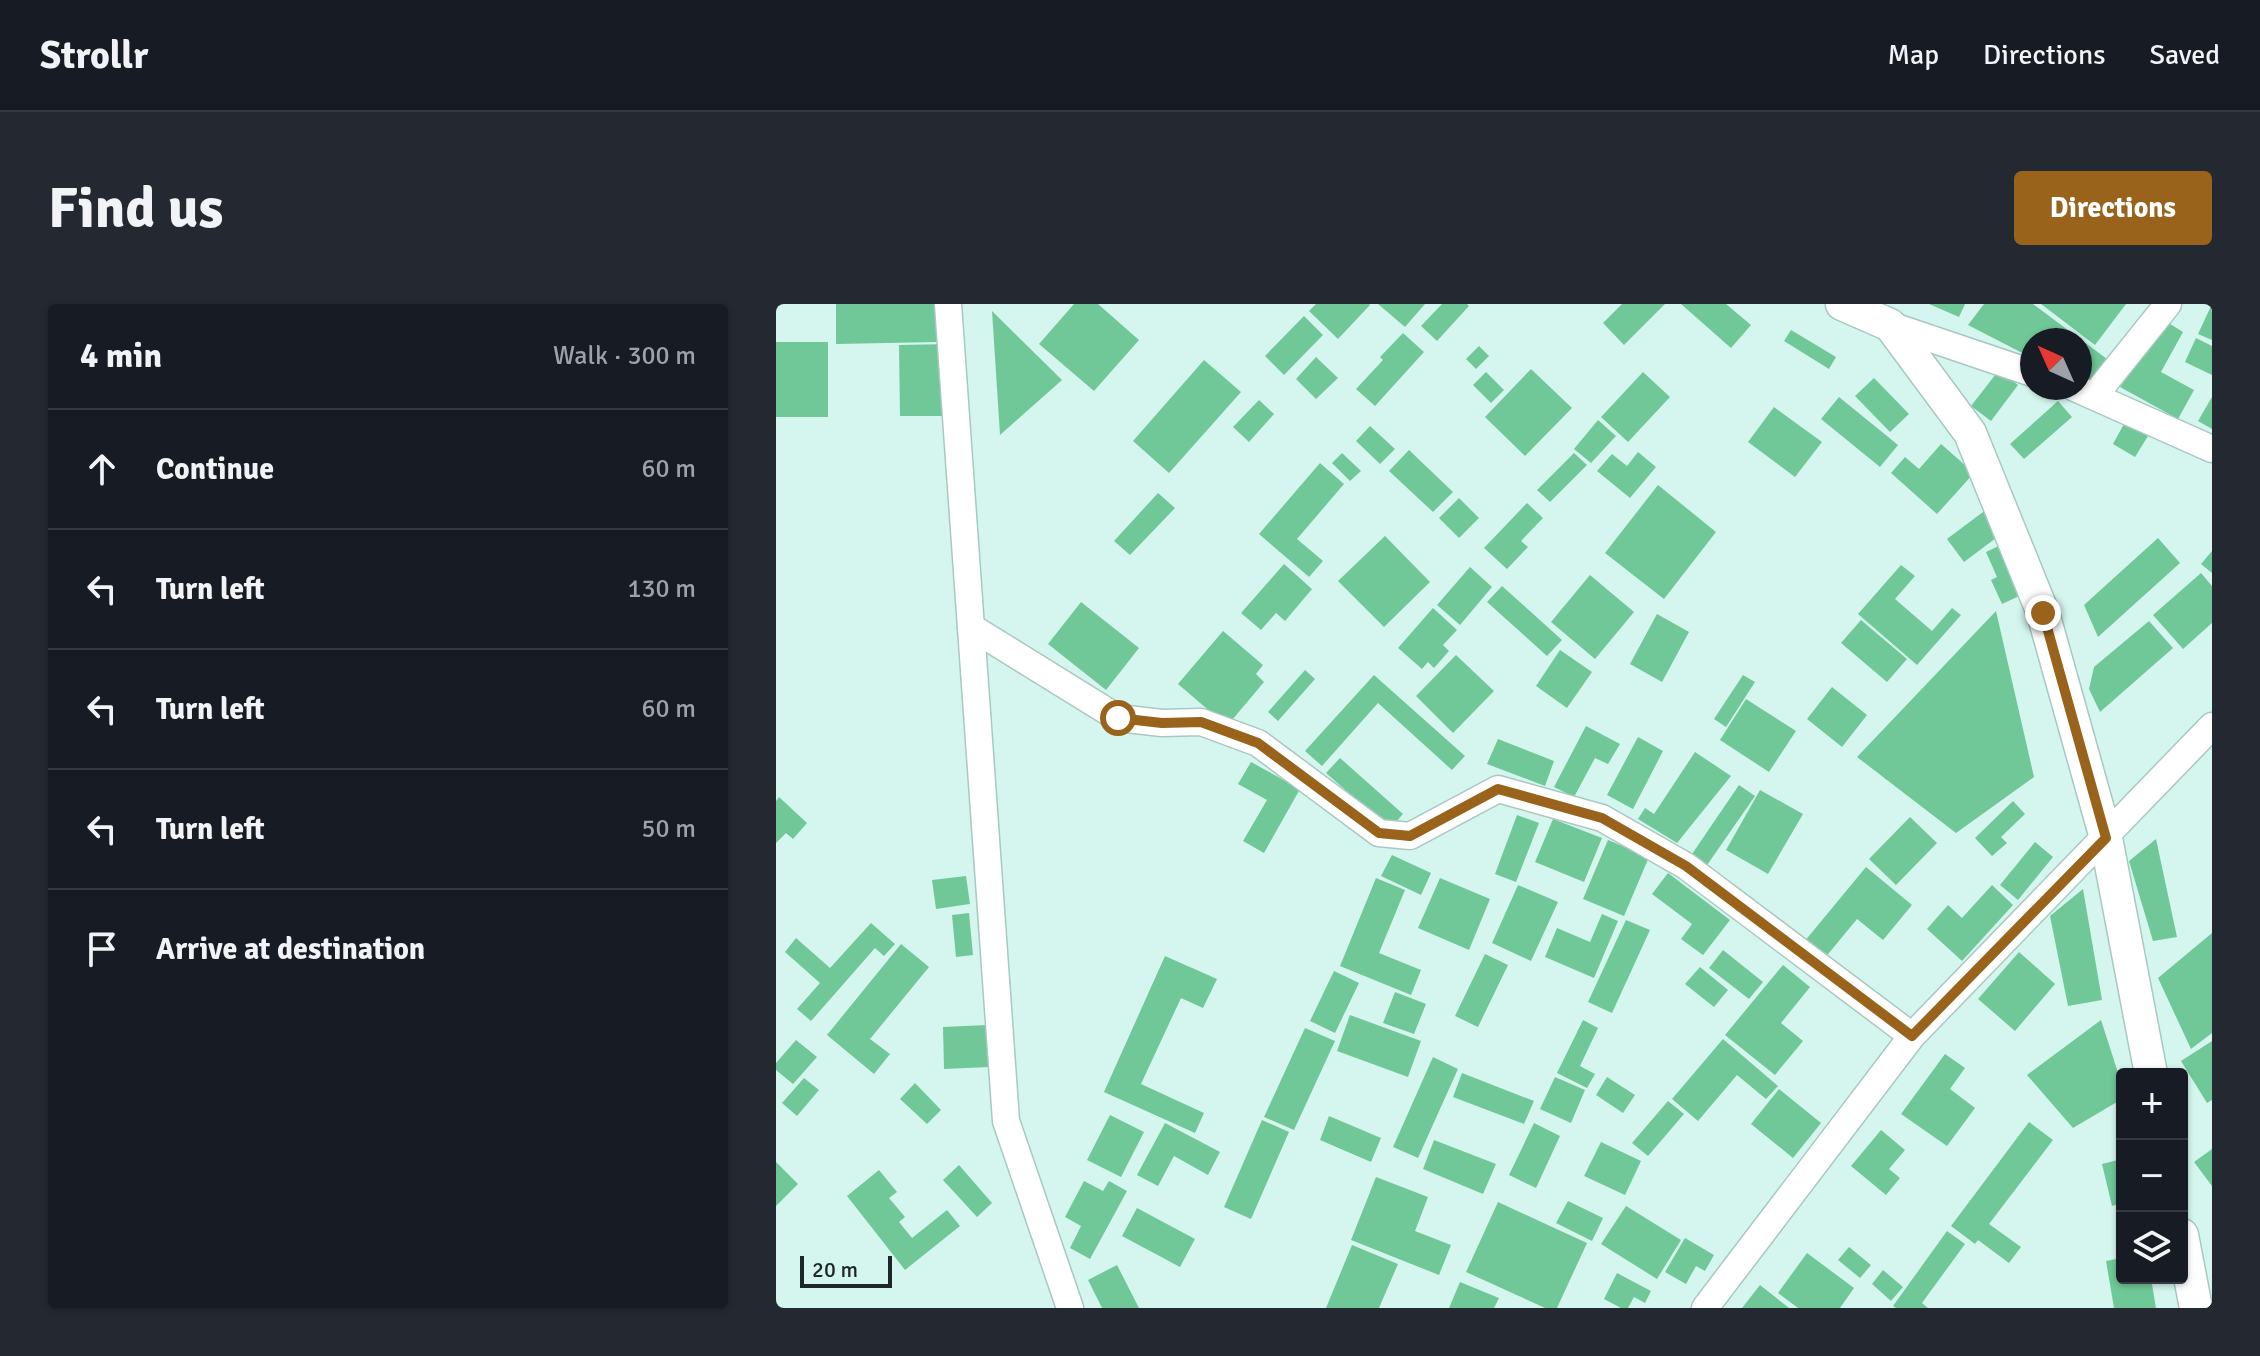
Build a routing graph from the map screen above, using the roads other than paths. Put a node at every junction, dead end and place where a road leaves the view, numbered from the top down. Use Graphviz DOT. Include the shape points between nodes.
graph roads {
  1 [pos="948,304"];
  2 [pos="1842,304"];
  3 [pos="2168,304"];
  4 [pos="1890,325"];
  5 [pos="2020,369"];
  6 [pos="2092,384"];
  7 [pos="2092,394"];
  8 [pos="2212,449"];
  9 [pos="971,627"];
  10 [pos="2211,730"];
  11 [pos="2106,838"];
  12 [pos="1912,1036"];
  13 [pos="2150,1068"];
  14 [pos="2188,1266"];
  15 [pos="1070,1308"];
  16 [pos="1705,1308"];
  17 [pos="2196,1308"];
  1 -- 9 [label="street"];
  2 -- 4 [label="street"];
  3 -- 6 [label="street"];
  4 -- 5 [label="street"];
  4 -- 11 [label="street" via="1970,433 2043,613"];
  7 -- 8 [label="street"];
  9 -- 12 [label="street" via="1118,718 1201,722 1258,743 1379,833 1410,836 1498,789 1602,818 1686,866"];
  9 -- 15 [label="street" via="1006,1121"];
  10 -- 11 [label="street"];
  11 -- 12 [label="street"];
  11 -- 13 [label="street"];
  12 -- 16 [label="street"];
  14 -- 17 [label="street"];
}
